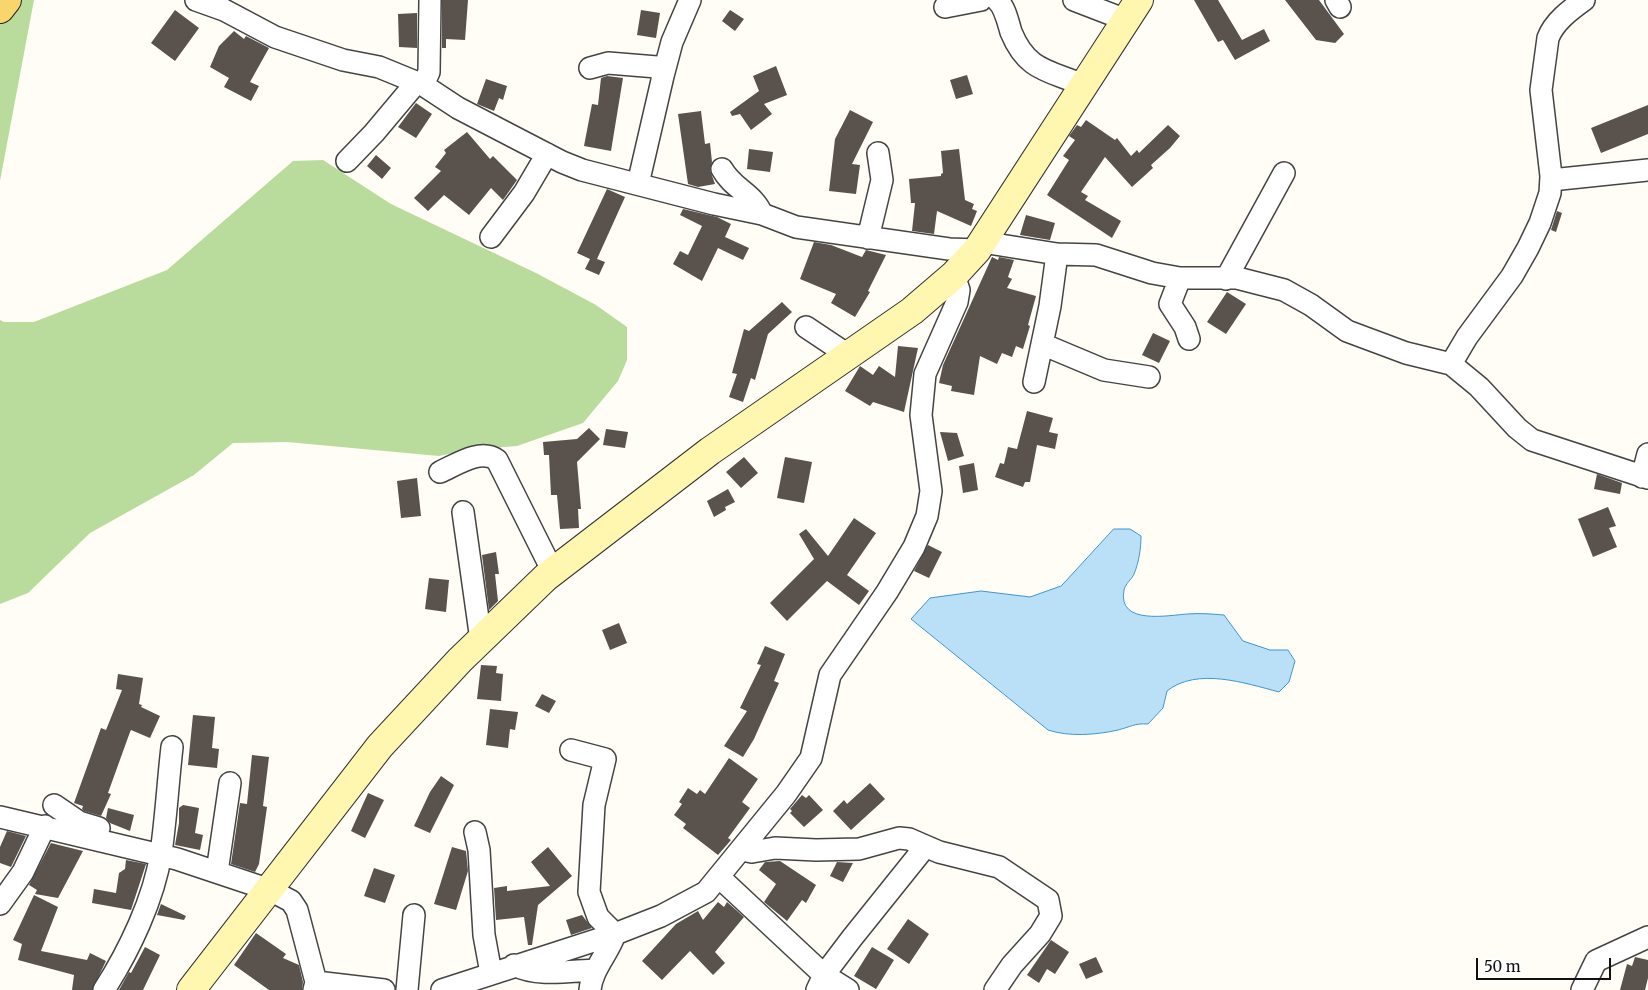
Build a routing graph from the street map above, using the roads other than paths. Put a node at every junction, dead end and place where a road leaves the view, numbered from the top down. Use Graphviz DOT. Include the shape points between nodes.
graph roads {
  1 [pos="7,0"];
  2 [pos="196,0"];
  3 [pos="430,0"];
  4 [pos="690,0"];
  5 [pos="981,0"];
  6 [pos="997,0"];
  7 [pos="1074,0"];
  8 [pos="1584,0"];
  9 [pos="946,7"];
  10 [pos="0,9"];
  11 [pos="1133,10"];
  12 [pos="590,68"];
  13 [pos="663,76"];
  14 [pos="420,84"];
  15 [pos="1084,85"];
  16 [pos="878,153"];
  17 [pos="547,154"];
  18 [pos="347,161"];
  19 [pos="722,169"];
  20 [pos="1648,170"];
  21 [pos="1284,174"];
  22 [pos="1551,180"];
  23 [pos="638,184"];
  24 [pos="762,214"];
  25 [pos="491,237"];
  26 [pos="868,238"];
  27 [pos="980,246"];
  28 [pos="1057,254"];
  29 [pos="954,275"];
  30 [pos="1180,278"];
  31 [pos="1226,278"];
  32 [pos="806,327"];
  33 [pos="1189,339"];
  34 [pos="1042,344"];
  35 [pos="848,355"];
  36 [pos="1452,364"];
  37 [pos="1149,377"];
  38 [pos="1034,382"];
  39 [pos="1648,454"];
  40 [pos="440,472"];
  41 [pos="1645,478"];
  42 [pos="462,512"];
  43 [pos="553,572"];
  44 [pos="481,640"];
  45 [pos="172,747"];
  46 [pos="571,750"];
  47 [pos="230,783"];
  48 [pos="54,805"];
  49 [pos="0,816"];
  50 [pos="44,826"];
  51 [pos="475,832"];
  52 [pos="925,847"];
  53 [pos="742,850"];
  54 [pos="153,852"];
  55 [pos="217,872"];
  56 [pos="720,877"];
  57 [pos="270,890"];
  58 [pos="0,904"];
  59 [pos="414,915"];
  60 [pos="615,934"];
  61 [pos="1648,937"];
  62 [pos="514,965"];
  63 [pos="595,970"];
  64 [pos="491,973"];
  65 [pos="821,983"];
  66 [pos="315,986"];
  67 [pos="104,990"];
  68 [pos="191,990"];
  69 [pos="384,990"];
  70 [pos="407,990"];
  71 [pos="442,990"];
  72 [pos="590,990"];
  73 [pos="848,990"];
  74 [pos="995,990"];
  75 [pos="1582,990"];
  1 -- 10 [label="main road"];
  2 -- 14 [label="street" via="224,10 275,37 343,60 378,67"];
  3 -- 14 [label="street" via="429,72"];
  4 -- 13 [label="street" via="672,42"];
  5 -- 9 [label="street"];
  6 -- 15 [label="street" via="1025,58 1036,66"];
  7 -- 11 [label="street"];
  8 -- 22 [label="street" via="1567,12 1550,31 1548,38 1542,90"];
  11 -- 15 [label="street"];
  12 -- 13 [label="street" via="608,63 657,67"];
  13 -- 23 [label="street"];
  14 -- 17 [label="street" via="458,108"];
  14 -- 18 [label="street"];
  15 -- 27 [label="street"];
  16 -- 26 [label="street" via="882,180"];
  17 -- 23 [label="street" via="582,170"];
  17 -- 25 [label="street" via="524,194"];
  19 -- 24 [label="street" via="728,180 757,202"];
  20 -- 22 [label="street"];
  21 -- 31 [label="street"];
  22 -- 36 [label="street" via="1540,223 1528,248"];
  23 -- 24 [label="street"];
  24 -- 26 [label="street" via="796,227"];
  26 -- 27 [label="street" via="949,249"];
  27 -- 28 [label="street"];
  27 -- 29 [label="street"];
  28 -- 30 [label="street" via="1096,255 1152,273"];
  28 -- 34 [label="street"];
  29 -- 35 [label="street" via="912,311"];
  29 -- 53 [label="street" via="959,290 957,302 925,374 922,394 921,415 931,491 927,516 914,548 830,675 811,758"];
  30 -- 31 [label="street"];
  30 -- 33 [label="street" via="1170,304 1186,327"];
  31 -- 36 [label="street" via="1284,290 1347,331 1406,353"];
  32 -- 35 [label="street"];
  34 -- 37 [label="street" via="1104,370"];
  34 -- 38 [label="street"];
  35 -- 43 [label="street" via="710,452"];
  36 -- 41 [label="street" via="1532,440"];
  39 -- 41 [label="street"];
  40 -- 43 [label="street" via="473,457 486,455 497,460"];
  42 -- 44 [label="street"];
  43 -- 44 [label="street"];
  44 -- 57 [label="street" via="380,746"];
  45 -- 54 [label="street"];
  46 -- 60 [label="street" via="605,759 594,805 589,892 598,917"];
  47 -- 55 [label="street"];
  48 -- 54 [label="street" via="79,822 135,840"];
  49 -- 50 [label="street"];
  50 -- 54 [label="street"];
  50 -- 58 [label="street" via="22,872"];
  51 -- 64 [label="street" via="484,935"];
  52 -- 53 [label="street" via="909,839 898,838 859,849"];
  52 -- 65 [label="street"];
  52 -- 74 [label="street" via="1000,867 1048,900 1051,916"];
  53 -- 56 [label="street"];
  54 -- 55 [label="street"];
  54 -- 67 [label="street" via="153,885 122,962"];
  55 -- 57 [label="street"];
  56 -- 60 [label="street" via="706,892 661,916"];
  56 -- 65 [label="street"];
  57 -- 66 [label="street" via="291,901 297,910"];
  57 -- 68 [label="street"];
  59 -- 70 [label="street"];
  60 -- 62 [label="street"];
  60 -- 63 [label="street"];
  61 -- 75 [label="street" via="1596,961"];
  62 -- 63 [label="street" via="534,972"];
  62 -- 64 [label="street"];
  63 -- 72 [label="street"];
  64 -- 71 [label="street"];
  65 -- 73 [label="street"];
  66 -- 69 [label="street"];
}
